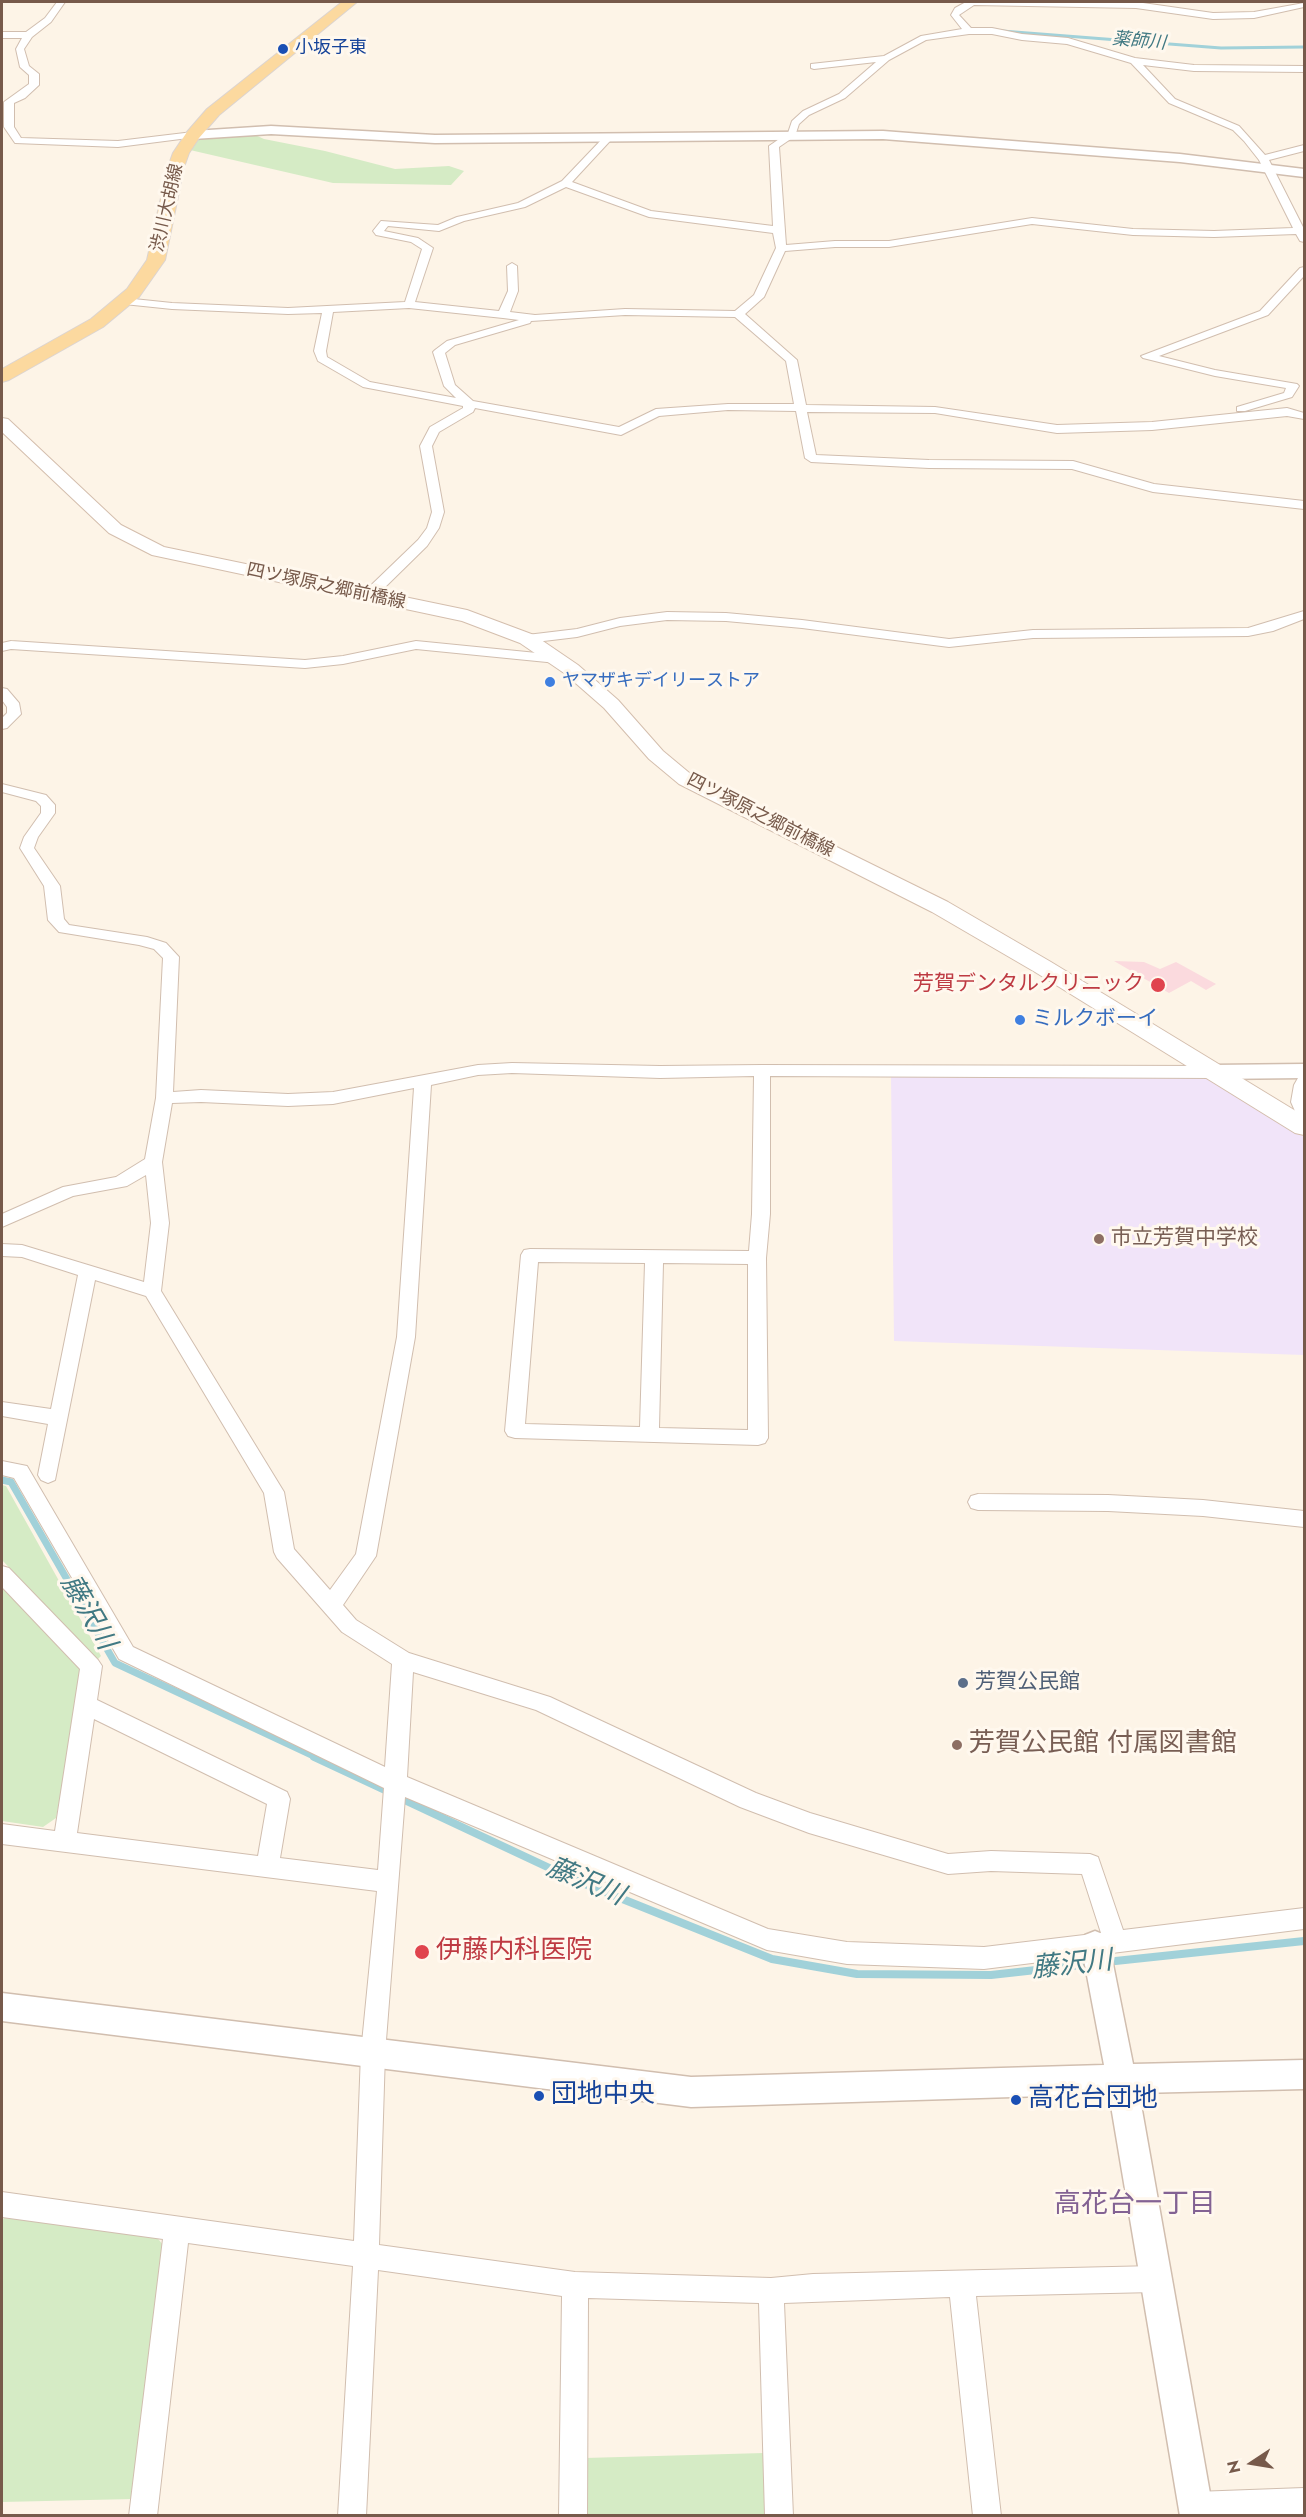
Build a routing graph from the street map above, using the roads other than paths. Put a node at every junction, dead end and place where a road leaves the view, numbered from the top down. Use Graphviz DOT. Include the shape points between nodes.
graph roads {
  1 [pos="61,2"];
  2 [pos="350,2"];
  3 [pos="972,2"];
  4 [pos="1300,6"];
  5 [pos="1305,17"];
  6 [pos="969,30"];
  7 [pos="2,34"];
  8 [pos="28,35"];
  9 [pos="886,58"];
  10 [pos="1134,61"];
  11 [pos="814,66"];
  12 [pos="1305,69"];
  13 [pos="5,127"];
  14 [pos="792,134"];
  15 [pos="192,135"];
  16 [pos="607,139"];
  17 [pos="1305,148"];
  18 [pos="1265,163"];
  19 [pos="1305,173"];
  20 [pos="567,183"];
  21 [pos="778,230"];
  22 [pos="1303,235"];
  23 [pos="781,248"];
  24 [pos="512,266"];
  25 [pos="1305,270"];
  26 [pos="124,301"];
  27 [pos="409,305"];
  28 [pos="328,309"];
  29 [pos="738,314"];
  30 [pos="503,315"];
  31 [pos="535,318"];
  32 [pos="2,376"];
  33 [pos="1288,395"];
  34 [pos="1305,399"];
  35 [pos="469,403"];
  36 [pos="800,406"];
  37 [pos="1305,416"];
  38 [pos="1193,422"];
  39 [pos="2,423"];
  40 [pos="1305,505"];
  41 [pos="368,596"];
  42 [pos="1305,615"];
  43 [pos="527,639"];
  44 [pos="2,646"];
  45 [pos="557,659"];
  46 [pos="2,692"];
  47 [pos="2,725"];
  48 [pos="2,788"];
  49 [pos="762,1070"];
  50 [pos="1305,1071"];
  51 [pos="1212,1072"];
  52 [pos="423,1081"];
  53 [pos="1305,1082"];
  54 [pos="164,1098"];
  55 [pos="1305,1114"];
  56 [pos="1305,1127"];
  57 [pos="153,1162"];
  58 [pos="2,1221"];
  59 [pos="2,1250"];
  60 [pos="654,1257"];
  61 [pos="757,1258"];
  62 [pos="88,1270"];
  63 [pos="152,1291"];
  64 [pos="2,1409"];
  65 [pos="59,1418"];
  66 [pos="649,1435"];
  67 [pos="2,1468"];
  68 [pos="48,1475"];
  69 [pos="978,1502"];
  70 [pos="1305,1519"];
  71 [pos="2,1574"];
  72 [pos="332,1604"];
  73 [pos="403,1660"];
  74 [pos="85,1704"];
  75 [pos="396,1783"];
  76 [pos="2,1834"];
  77 [pos="65,1840"];
  78 [pos="268,1866"];
  79 [pos="389,1882"];
  80 [pos="1305,1918"];
  81 [pos="1105,1942"];
  82 [pos="2,2007"];
  83 [pos="373,2053"];
  84 [pos="1305,2073"];
  85 [pos="1121,2078"];
  86 [pos="2,2204"];
  87 [pos="177,2229"];
  88 [pos="366,2257"];
  89 [pos="1155,2279"];
  90 [pos="574,2285"];
  91 [pos="962,2285"];
  92 [pos="771,2291"];
  93 [pos="1305,2502"];
  94 [pos="1196,2511"];
  95 [pos="143,2516"];
  96 [pos="352,2516"];
  97 [pos="573,2516"];
  98 [pos="779,2516"];
  99 [pos="987,2516"];
  1 -- 8 [label="street" via="48,20"];
  2 -- 15 [label="main road, 渋川大胡線" via="213,112"];
  3 -- 4 [label="street" via="1136,5 1213,16 1254,15"];
  3 -- 6 [label="street" via="955,15"];
  4 -- 5 [label="street"];
  6 -- 9 [label="street" via="924,38"];
  6 -- 10 [label="street" via="1068,41"];
  7 -- 8 [label="street"];
  8 -- 13 [label="street" via="20,49 25,67 34,74 34,85 9,102"];
  9 -- 11 [label="street"];
  9 -- 14 [label="street" via="842,96 806,113 795,123"];
  10 -- 12 [label="street" via="1194,68"];
  10 -- 18 [label="street" via="1172,101 1236,128"];
  13 -- 15 [label="street" via="18,141 118,144"];
  14 -- 16 [label="street"];
  14 -- 18 [label="street" via="883,135"];
  14 -- 21 [label="street" via="774,146"];
  15 -- 16 [label="street" via="271,130 435,139"];
  15 -- 26 [label="main road, 渋川大胡線" via="176,167 156,260"];
  16 -- 20 [label="street"];
  17 -- 18 [label="street"];
  18 -- 19 [label="street"];
  18 -- 22 [label="street"];
  20 -- 21 [label="street" via="649,214"];
  20 -- 27 [label="street" via="520,205 439,228 385,223 378,231 380,234 414,240 428,248"];
  21 -- 23 [label="street"];
  22 -- 23 [label="street" via="1133,232 1032,221 888,244"];
  23 -- 29 [label="street" via="759,297"];
  24 -- 30 [label="street" via="513,291"];
  25 -- 33 [label="street" via="1264,313 1147,356 1293,386"];
  26 -- 28 [label="street" via="288,311"];
  26 -- 32 [label="main road, 渋川大胡線" via="97,323"];
  27 -- 28 [label="street"];
  27 -- 30 [label="street"];
  28 -- 35 [label="street" via="322,358 368,385"];
  29 -- 31 [label="street" via="625,312"];
  29 -- 36 [label="street" via="791,360"];
  30 -- 31 [label="street"];
  31 -- 35 [label="street" via="451,343 439,352 450,386"];
  33 -- 34 [label="street"];
  33 -- 38 [label="street"];
  35 -- 36 [label="street" via="621,431 657,413"];
  35 -- 41 [label="street" via="469,410 434,430 426,446 438,512 433,528 423,543"];
  36 -- 38 [label="street" via="935,410 1056,429"];
  36 -- 40 [label="street" via="811,458 1073,465 1153,488"];
  37 -- 38 [label="street" via="1287,412"];
  39 -- 41 [label="main road, 四ツ塚原之郷前橋線" via="101,517 130,538 184,558"];
  41 -- 43 [label="main road, 四ツ塚原之郷前橋線" via="467,616"];
  42 -- 43 [label="street" via="1248,632 1033,634 949,643 802,624 667,616"];
  43 -- 45 [label="main road, 四ツ塚原之郷前橋線"];
  44 -- 45 [label="street" via="305,664 416,645"];
  45 -- 51 [label="main road, 四ツ塚原之郷前橋線" via="611,704 656,755 686,780 940,908"];
  46 -- 47 [label="street" via="14,706 14,714"];
  48 -- 54 [label="street" via="41,798 48,805 48,813 27,848 52,886 56,920 64,929 141,940 160,946 171,957"];
  49 -- 51 [label="street"];
  49 -- 52 [label="street" via="512,1068"];
  49 -- 61 [label="street"];
  50 -- 51 [label="street"];
  51 -- 56 [label="main road, 四ツ塚原之郷前橋線"];
  52 -- 54 [label="street" via="333,1098"];
  52 -- 72 [label="street" via="406,1336 366,1556"];
  53 -- 55 [label="street" via="1299,1102"];
  54 -- 57 [label="street"];
  57 -- 58 [label="street" via="121,1182 69,1191"];
  57 -- 63 [label="street" via="160,1223"];
  59 -- 62 [label="street" via="22,1251"];
  60 -- 61 [label="street"];
  60 -- 66 [label="street"];
  60 -- 66 [label="street" via="530,1255 515,1431"];
  61 -- 66 [label="street" via="758,1438"];
  62 -- 63 [label="street"];
  62 -- 65 [label="street"];
  63 -- 72 [label="street" via="274,1492 284,1552"];
  64 -- 65 [label="street"];
  65 -- 68 [label="street"];
  67 -- 75 [label="street" via="20,1472 126,1653"];
  69 -- 70 [label="street" via="1108,1503"];
  71 -- 74 [label="street" via="91,1666"];
  72 -- 73 [label="street" via="349,1626"];
  73 -- 75 [label="street"];
  73 -- 81 [label="street" via="542,1703 748,1800 893,1849 948,1864 1090,1864"];
  74 -- 77 [label="street"];
  74 -- 78 [label="street" via="279,1799"];
  75 -- 79 [label="street"];
  75 -- 81 [label="street" via="767,1939 847,1953 984,1958"];
  76 -- 77 [label="street"];
  77 -- 78 [label="street"];
  78 -- 79 [label="street"];
  79 -- 83 [label="street"];
  80 -- 81 [label="street"];
  81 -- 85 [label="street"];
  82 -- 83 [label="street"];
  83 -- 85 [label="street" via="691,2092"];
  83 -- 88 [label="street"];
  84 -- 85 [label="street"];
  85 -- 89 [label="street"];
  86 -- 87 [label="street"];
  87 -- 88 [label="street"];
  87 -- 95 [label="street"];
  88 -- 90 [label="street"];
  88 -- 96 [label="street"];
  89 -- 91 [label="street"];
  89 -- 94 [label="street"];
  90 -- 92 [label="street"];
  90 -- 97 [label="street"];
  91 -- 92 [label="street"];
  91 -- 99 [label="street"];
  92 -- 98 [label="street"];
  93 -- 94 [label="street"];
}
